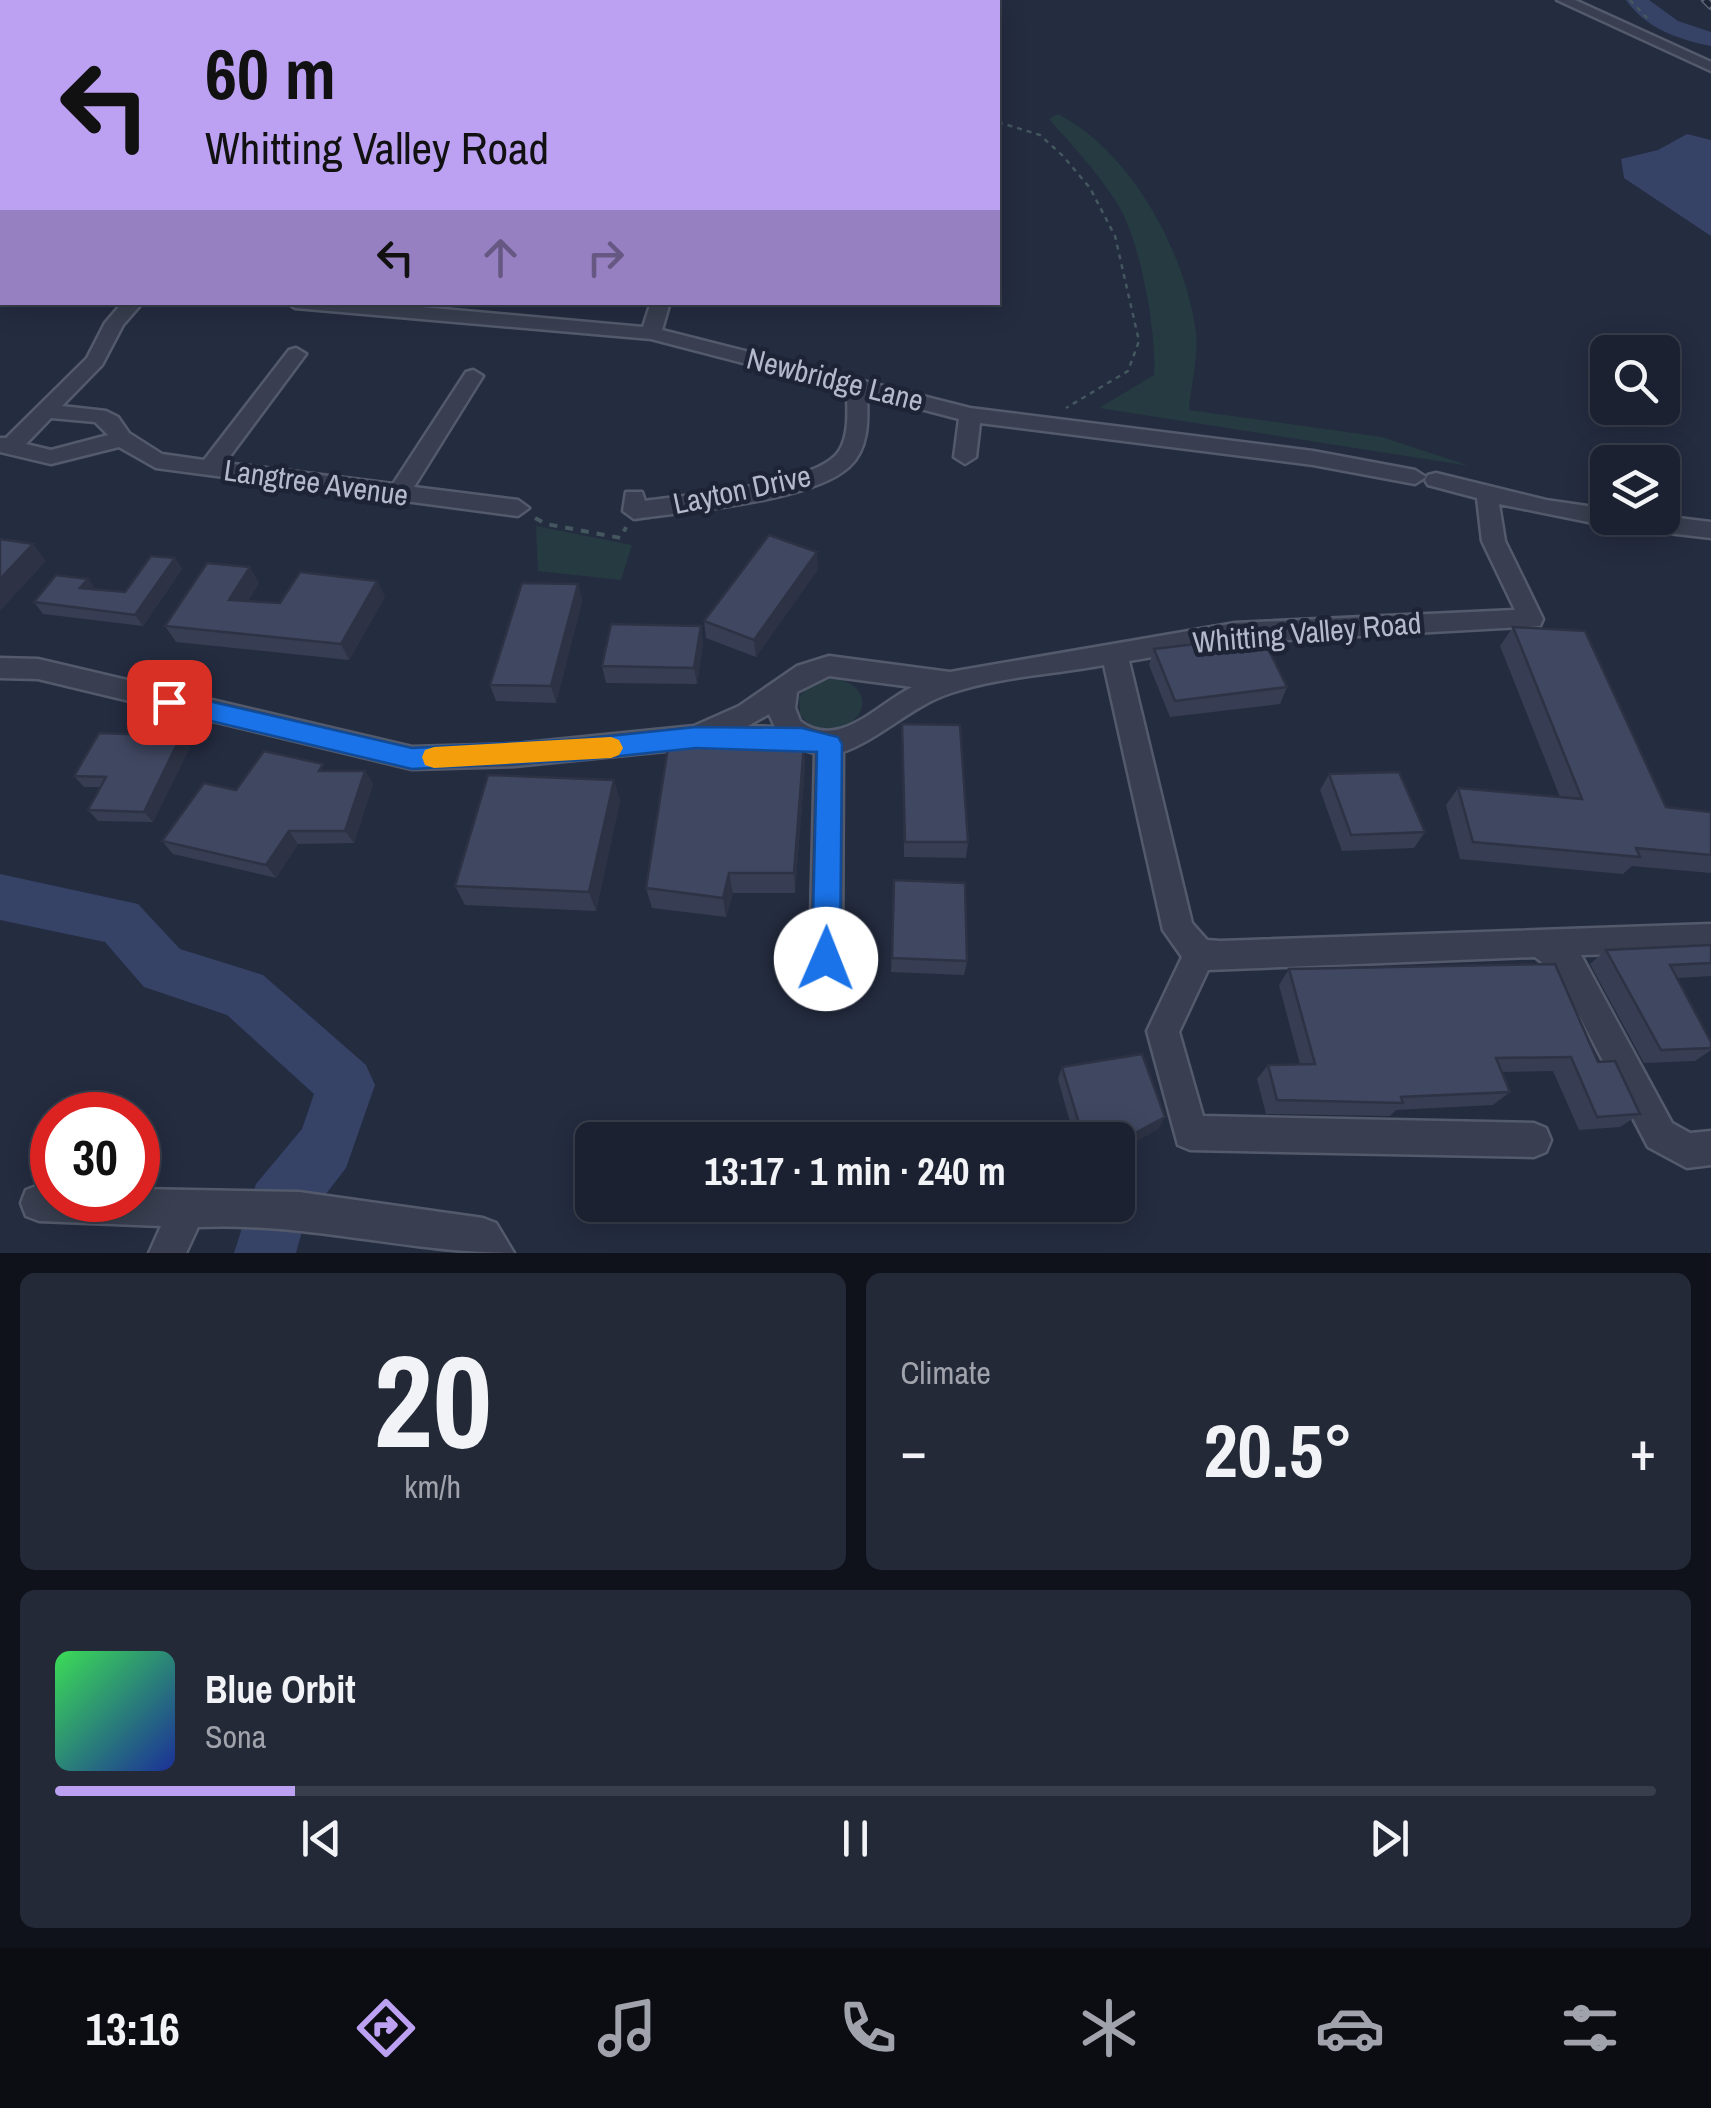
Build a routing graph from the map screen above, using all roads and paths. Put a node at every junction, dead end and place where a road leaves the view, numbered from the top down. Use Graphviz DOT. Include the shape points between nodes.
graph roads {
  1 [pos="1564,0"];
  2 [pos="1711,67"];
  3 [pos="1000,123"];
  4 [pos="131,305"];
  5 [pos="357,305"];
  6 [pos="661,305"];
  7 [pos="651,333"];
  8 [pos="296,354"];
  9 [pos="473,376"];
  10 [pos="857,387"];
  11 [pos="44,411"];
  12 [pos="970,416"];
  13 [pos="1055,428"];
  14 [pos="121,438"];
  15 [pos="6,445"];
  16 [pos="965,457"];
  17 [pos="209,468"];
  18 [pos="1489,493"];
  19 [pos="398,495"];
  20 [pos="634,504"];
  21 [pos="518,508"];
  22 [pos="1590,515"];
  23 [pos="1680,526"];
  24 [pos="1711,530"];
  25 [pos="1115,655"];
  26 [pos="0,668"];
  27 [pos="856,672"];
  28 [pos="950,682"];
  29 [pos="784,691"];
  30 [pos="871,725"];
  31 [pos="696,738"];
  32 [pos="816,741"];
  33 [pos="1711,938"];
  34 [pos="1540,942"];
  35 [pos="1199,954"];
  36 [pos="826,959"];
  37 [pos="1534,1140"];
  38 [pos="1711,1148"];
  39 [pos="160,1208"];
  40 [pos="186,1209"];
  41 [pos="168,1253"];
  42 [pos="496,1253"];
  1 -- 2 [label="street"];
  3 -- 13 [label="path" via="1040,135 1090,188 1115,236 1140,341 1128,371 1061,410"];
  4 -- 11 [label="street" via="95,362"];
  5 -- 7 [label="street, Newbridge Lane"];
  6 -- 7 [label="street"];
  7 -- 10 [label="street, Newbridge Lane"];
  8 -- 17 [label="street"];
  9 -- 19 [label="street"];
  10 -- 12 [label="street, Newbridge Lane"];
  10 -- 20 [label="street, Layton Drive" via="857,437 842,461 824,473 792,484"];
  11 -- 14 [label="street, Langtree Avenue" via="99,416"];
  11 -- 15 [label="street"];
  12 -- 13 [label="street, Newbridge Lane"];
  12 -- 16 [label="street"];
  13 -- 18 [label="street, Newbridge Lane" via="1313,458 1374,478 1426,479"];
  14 -- 15 [label="street" via="56,456"];
  14 -- 17 [label="street, Langtree Avenue" via="156,462"];
  17 -- 19 [label="street, Langtree Avenue"];
  18 -- 22 [label="street, Newbridge Lane"];
  18 -- 25 [label="street, Whitting Valley Road" via="1485,508 1495,541 1532,619 1236,632"];
  19 -- 21 [label="street, Langtree Avenue"];
  20 -- 21 [label="path" via="621,538 546,524"];
  23 -- 24 [label="street, Newbridge Lane"];
  25 -- 28 [label="street, Whitting Valley Road"];
  25 -- 35 [label="street" via="1178,930"];
  26 -- 31 [label="street, Whitting Valley Road" via="38,669 412,758"];
  27 -- 28 [label="street, Whitting Valley Road"];
  27 -- 29 [label="street, Whitting Valley Road" via="816,668"];
  27 -- 30 [label="street" via="878,702"];
  28 -- 30 [label="street, Whitting Valley Road"];
  29 -- 31 [label="street, Whitting Valley Road"];
  29 -- 32 [label="street" via="782,717"];
  30 -- 32 [label="street, Whitting Valley Road" via="854,739"];
  31 -- 32 [label="street, Whitting Valley Road"];
  32 -- 36 [label="street"];
  33 -- 34 [label="street"];
  34 -- 35 [label="street"];
  34 -- 38 [label="street" via="1569,964 1660,1136 1687,1151"];
  35 -- 37 [label="street" via="1163,1031 1190,1133"];
  39 -- 40 [label="street"];
  40 -- 41 [label="street"];
  40 -- 42 [label="street" via="305,1209 482,1236"];
}
